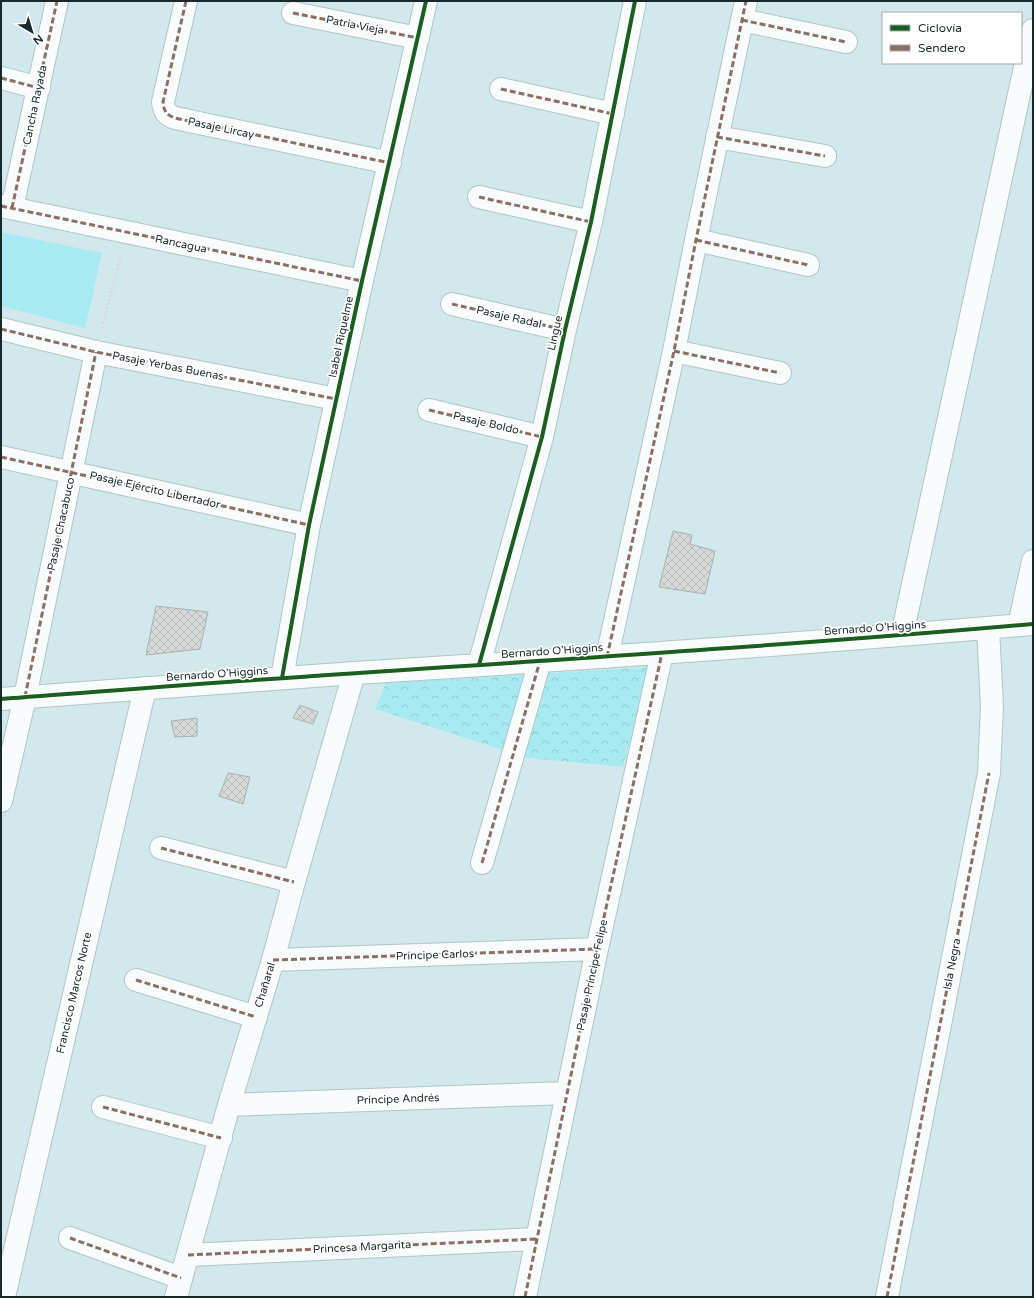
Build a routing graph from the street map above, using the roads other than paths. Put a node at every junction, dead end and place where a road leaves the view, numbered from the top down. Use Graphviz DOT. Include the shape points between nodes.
graph roads {
  1 [pos="57,1"];
  2 [pos="186,1"];
  3 [pos="426,1"];
  4 [pos="632,2"];
  5 [pos="744,11"];
  6 [pos="293,13"];
  7 [pos="1033,30"];
  8 [pos="418,38"];
  9 [pos="846,42"];
  10 [pos="1,78"];
  11 [pos="39,88"];
  12 [pos="500,89"];
  13 [pos="613,114"];
  14 [pos="717,137"];
  15 [pos="824,156"];
  16 [pos="390,163"];
  17 [pos="480,197"];
  18 [pos="7,207"];
  19 [pos="591,222"];
  20 [pos="696,240"];
  21 [pos="808,265"];
  22 [pos="362,281"];
  23 [pos="452,304"];
  24 [pos="1,329"];
  25 [pos="565,330"];
  26 [pos="674,351"];
  27 [pos="96,352"];
  28 [pos="780,373"];
  29 [pos="336,400"];
  30 [pos="429,410"];
  31 [pos="542,436"];
  32 [pos="1,457"];
  33 [pos="72,472"];
  34 [pos="309,525"];
  35 [pos="1033,561"];
  36 [pos="1026,625"];
  37 [pos="988,628"];
  38 [pos="902,635"];
  39 [pos="662,653"];
  40 [pos="607,657"];
  41 [pos="540,661"];
  42 [pos="479,666"];
  43 [pos="354,673"];
  44 [pos="282,678"];
  45 [pos="145,688"];
  46 [pos="25,697"];
  47 [pos="1,699"];
  48 [pos="1,801"];
  49 [pos="161,848"];
  50 [pos="482,864"];
  51 [pos="294,882"];
  52 [pos="597,949"];
  53 [pos="273,960"];
  54 [pos="136,980"];
  55 [pos="256,1017"];
  56 [pos="567,1094"];
  57 [pos="230,1105"];
  58 [pos="103,1107"];
  59 [pos="221,1138"];
  60 [pos="70,1238"];
  61 [pos="537,1239"];
  62 [pos="188,1255"];
  63 [pos="179,1287"];
  64 [pos="4,1297"];
  65 [pos="525,1297"];
  66 [pos="887,1297"];
  1 -- 11 [label="street, Cancha Rayada"];
  2 -- 16 [label="street, Pasaje Lircay" via="163,102 168,115"];
  3 -- 8 [label="street, Isabel Riquelme"];
  4 -- 13 [label="street, Lingue"];
  5 -- 9 [label="street"];
  5 -- 14 [label="street"];
  6 -- 8 [label="street, Patria Vieja"];
  7 -- 38 [label="street"];
  8 -- 16 [label="street, Isabel Riquelme"];
  10 -- 11 [label="street"];
  11 -- 18 [label="street, Cancha Rayada"];
  12 -- 13 [label="street"];
  13 -- 19 [label="street, Lingue"];
  14 -- 15 [label="street"];
  14 -- 20 [label="street"];
  16 -- 22 [label="street, Isabel Riquelme"];
  17 -- 19 [label="street"];
  18 -- 22 [label="street, Rancagua"];
  19 -- 25 [label="street, Lingue"];
  20 -- 21 [label="street"];
  20 -- 26 [label="street"];
  22 -- 29 [label="street, Isabel Riquelme"];
  23 -- 25 [label="street, Pasaje Radal"];
  24 -- 27 [label="street, Pasaje Yerbas Buenas"];
  25 -- 31 [label="street, Lingue"];
  26 -- 28 [label="street"];
  26 -- 40 [label="street"];
  27 -- 29 [label="street, Pasaje Yerbas Buenas"];
  27 -- 33 [label="street, Pasaje Chacabuco"];
  29 -- 34 [label="street, Isabel Riquelme"];
  30 -- 31 [label="street, Pasaje Boldo"];
  31 -- 42 [label="street, Lingue"];
  32 -- 33 [label="street, Pasaje Ejército Libertador"];
  33 -- 34 [label="street, Pasaje Ejército Libertador"];
  33 -- 46 [label="street, Pasaje Chacabuco"];
  34 -- 44 [label="street, Isabel Riquelme"];
  35 -- 36 [label="street"];
  36 -- 37 [label="street, Bernardo O'Higgins"];
  37 -- 38 [label="street, Bernardo O'Higgins"];
  37 -- 66 [label="street, Isla Negra" via="992,706 989,773"];
  38 -- 39 [label="street, Bernardo O'Higgins"];
  39 -- 40 [label="street, Bernardo O'Higgins"];
  39 -- 52 [label="street, Pasaje Príncipe Felipe"];
  40 -- 41 [label="street, Bernardo O'Higgins"];
  41 -- 42 [label="street, Bernardo O'Higgins"];
  41 -- 50 [label="street"];
  42 -- 43 [label="street, Bernardo O'Higgins"];
  43 -- 44 [label="street, Bernardo O'Higgins"];
  43 -- 51 [label="street, Chañaral"];
  44 -- 45 [label="street, Bernardo O'Higgins"];
  45 -- 46 [label="street, Bernardo O'Higgins"];
  45 -- 64 [label="street, Francisco Marcos Norte"];
  46 -- 47 [label="street, Bernardo O'Higgins"];
  46 -- 48 [label="street, Pasaje Chacabuco"];
  49 -- 51 [label="street"];
  51 -- 53 [label="street, Chañaral"];
  52 -- 53 [label="street, Príncipe Carlos"];
  52 -- 56 [label="street, Pasaje Príncipe Felipe"];
  53 -- 55 [label="street, Chañaral"];
  54 -- 55 [label="street"];
  55 -- 57 [label="street, Chañaral"];
  56 -- 57 [label="street, Príncipe Andrés"];
  56 -- 61 [label="street, Pasaje Príncipe Felipe"];
  57 -- 59 [label="street, Chañaral"];
  58 -- 59 [label="street"];
  59 -- 62 [label="street, Chañaral"];
  60 -- 63 [label="street"];
  61 -- 62 [label="street, Princesa Margarita"];
  61 -- 65 [label="street, Pasaje Príncipe Felipe"];
  62 -- 63 [label="street, Chañaral"];
}
